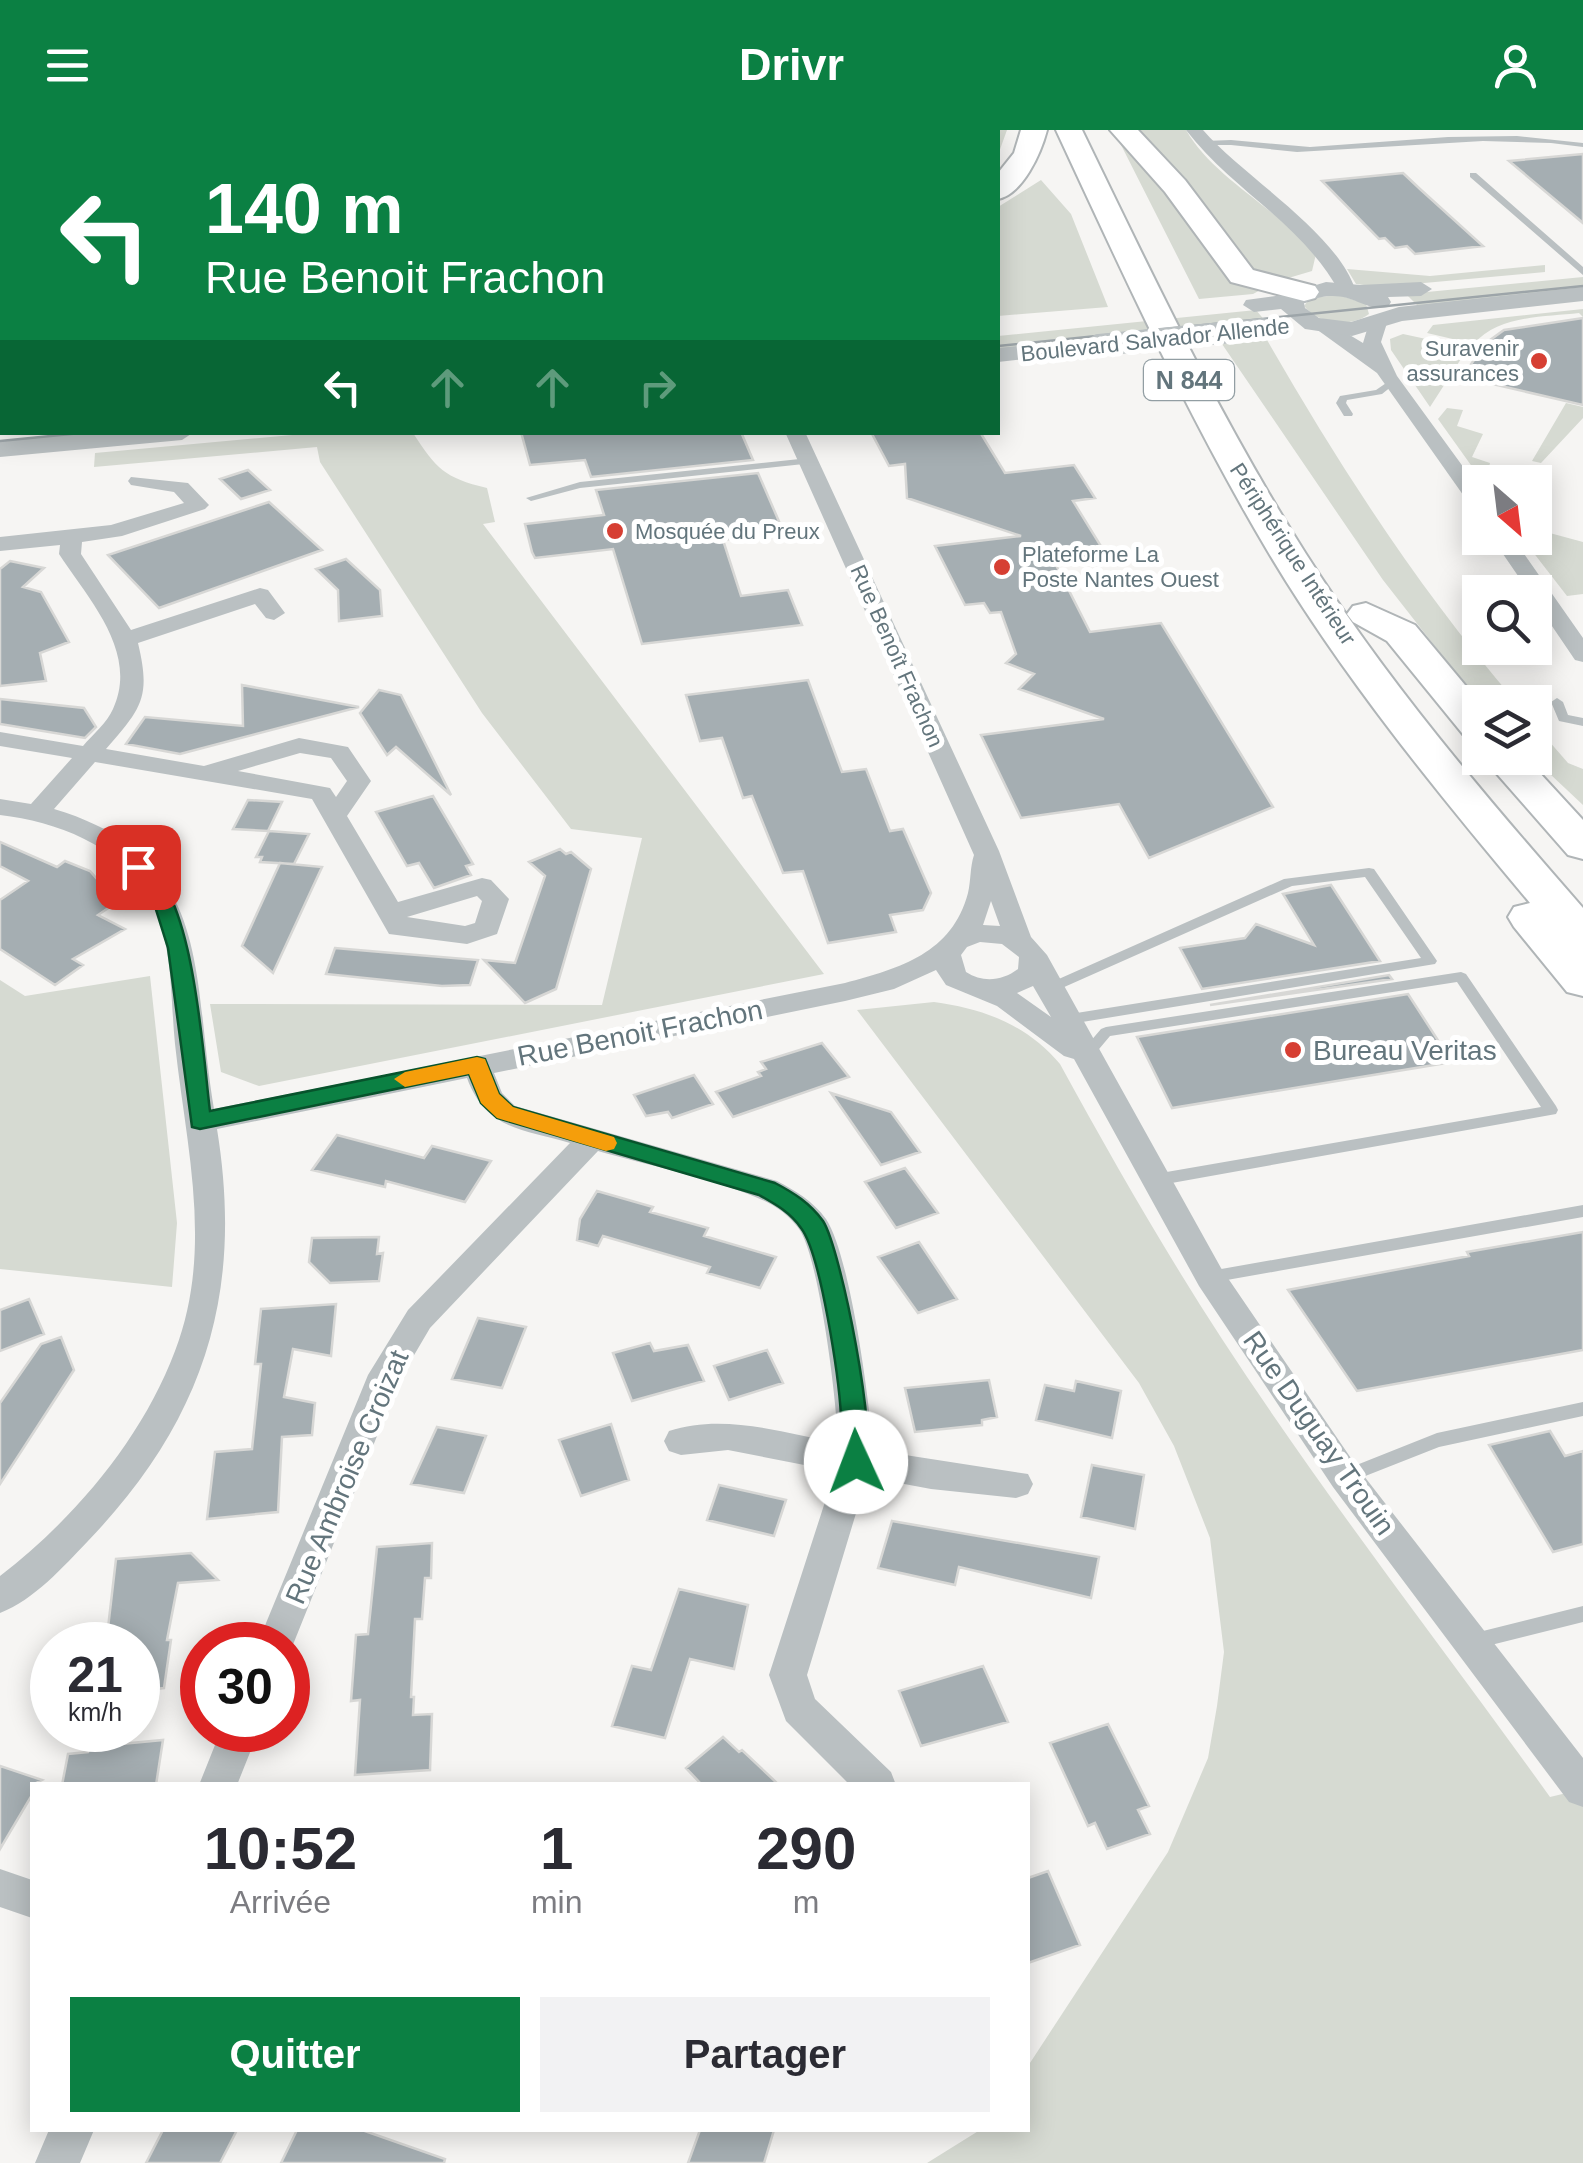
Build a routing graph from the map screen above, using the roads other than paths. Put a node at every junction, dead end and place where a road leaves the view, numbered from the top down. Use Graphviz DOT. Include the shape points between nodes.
graph roads {
  1 [pos="1034,130"];
  2 [pos="1069,130"];
  3 [pos="1095,130"];
  4 [pos="1123,130"];
  5 [pos="1199,137"];
  6 [pos="1583,145"];
  7 [pos="1473,176"];
  8 [pos="1000,188"];
  9 [pos="1329,263"];
  10 [pos="1583,272"];
  11 [pos="1354,291"];
  12 [pos="1306,294"];
  13 [pos="1583,294"];
  14 [pos="1245,305"];
  15 [pos="1182,312"];
  16 [pos="1129,317"];
  17 [pos="1382,320"];
  18 [pos="1317,325"];
  19 [pos="1000,355"];
  20 [pos="1390,380"];
  21 [pos="1348,414"];
  22 [pos="150,435"];
  23 [pos="796,435"];
  24 [pos="0,449"];
  25 [pos="809,461"];
  26 [pos="1462,479"];
  27 [pos="138,481"];
  28 [pos="531,498"];
  29 [pos="72,537"];
  30 [pos="0,544"];
  31 [pos="1515,555"];
  32 [pos="274,613"];
  33 [pos="1366,614"];
  34 [pos="126,639"];
  35 [pos="1583,655"];
  36 [pos="1558,702"];
  37 [pos="1462,707"];
  38 [pos="1583,722"];
  39 [pos="0,739"];
  40 [pos="91,755"];
  41 [pos="1440,765"];
  42 [pos="206,774"];
  43 [pos="1519,775"];
  44 [pos="0,808"];
  45 [pos="38,812"];
  46 [pos="334,816"];
  47 [pos="1583,846"];
  48 [pos="986,851"];
  49 [pos="1583,884"];
  50 [pos="390,913"];
  51 [pos="1583,936"];
  52 [pos="956,945"];
  53 [pos="1034,964"];
  54 [pos="1583,981"];
  55 [pos="976,987"];
  56 [pos="845,992"];
  57 [pos="1064,1020"];
  58 [pos="1084,1058"];
  59 [pos="477,1064"];
  60 [pos="200,1122"];
  61 [pos="592,1139"];
  62 [pos="1155,1180"];
  63 [pos="1583,1211"];
  64 [pos="1210,1276"];
  65 [pos="1583,1409"];
  66 [pos="681,1441"];
  67 [pos="856,1462"];
  68 [pos="1345,1477"];
  69 [pos="1016,1484"];
  70 [pos="0,1598"];
  71 [pos="1583,1614"];
  72 [pos="284,1622"];
  73 [pos="1471,1642"];
  74 [pos="231,1752"];
  75 [pos="219,1782"];
  76 [pos="874,1782"];
  77 [pos="1583,1789"];
  78 [pos="0,1888"];
  79 [pos="30,1898"];
  80 [pos="71,2132"];
  81 [pos="57,2163"];
  1 -- 8 [label="highway" via="1027,154"];
  2 -- 41 [label="highway, Périphérique Intérieur / N 844" via="1235,465 1313,593"];
  3 -- 33 [label="highway, N 844" via="1238,415 1306,530"];
  4 -- 12 [label="highway" via="1242,276"];
  5 -- 6 [label="lane" via="1305,150 1490,132"];
  5 -- 9 [label="street" via="1322,249"];
  7 -- 10 [label="lane"];
  9 -- 11 [label="street"];
  9 -- 12 [label="street"];
  10 -- 11 [label="street"];
  11 -- 12 [label="street, Boulevard Salvador Allende"];
  11 -- 17 [label="street" via="1380,302"];
  12 -- 14 [label="street, Boulevard Salvador Allende"];
  12 -- 18 [label="street" via="1297,315"];
  13 -- 17 [label="street"];
  15 -- 16 [label="street, Boulevard Salvador Allende"];
  17 -- 18 [label="street, Boulevard Salvador Allende" via="1352,329"];
  17 -- 20 [label="street" via="1372,342"];
  18 -- 19 [label="street, Boulevard Salvador Allende, bridge"];
  18 -- 20 [label="street" via="1352,344"];
  20 -- 21 [label="lane" via="1379,392 1343,398"];
  20 -- 26 [label="street"];
  22 -- 24 [label="street"];
  23 -- 25 [label="street"];
  25 -- 28 [label="lane" via="580,485"];
  25 -- 48 [label="street, Rue Benoît Frachon"];
  27 -- 29 [label="street" via="182,487 198,504"];
  29 -- 30 [label="street"];
  29 -- 34 [label="street" via="70,554"];
  31 -- 35 [label="street"];
  32 -- 34 [label="street" via="260,595"];
  33 -- 37 [label="highway" via="1401,633"];
  33 -- 49 [label="highway, N 844"];
  34 -- 40 [label="street" via="135,680 123,715"];
  36 -- 38 [label="lane" via="1564,718"];
  39 -- 40 [label="street"];
  40 -- 42 [label="street"];
  40 -- 45 [label="street"];
  41 -- 51 [label="highway, Périphérique Intérieur / N 844"];
  41 -- 54 [label="highway" via="1434,790"];
  42 -- 46 [label="street" via="321,793"];
  42 -- 46 [label="street" via="299,745 340,752 360,782"];
  43 -- 47 [label="highway"];
  44 -- 45 [label="street"];
  45 -- 60 [label="street" via="114,844 161,895 179,948"];
  46 -- 50 [label="street"];
  48 -- 52 [label="street" via="982,892"];
  48 -- 53 [label="street"];
  52 -- 53 [label="street" via="992,932"];
  52 -- 55 [label="street" via="950,970"];
  52 -- 56 [label="street, Rue Benoit Frachon" via="884,982"];
  53 -- 55 [label="street, Rue Benoit Frachon" via="1014,987"];
  53 -- 57 [label="street, Rue Duguay Trouin"];
  53 -- 57 [label="lane" via="1288,882 1368,872 1430,960"];
  55 -- 56 [label="street, Rue Benoit Frachon"];
  55 -- 58 [label="street, Rue Duguay Trouin" via="1007,999"];
  56 -- 59 [label="street, Rue Benoit Frachon"];
  57 -- 58 [label="street, Rue Duguay Trouin"];
  58 -- 62 [label="street, Rue Duguay Trouin"];
  58 -- 62 [label="lane" via="1106,1032 1461,977 1551,1110"];
  59 -- 60 [label="street, Rue Benoit Frachon"];
  59 -- 61 [label="street" via="489,1098 505,1112"];
  60 -- 70 [label="street" via="212,1232 208,1296 188,1362 121,1477"];
  61 -- 67 [label="street" via="766,1189 792,1202 814,1226 826,1258 854,1412"];
  61 -- 72 [label="street, Rue Ambroise Croizat" via="419,1318 385,1375"];
  62 -- 64 [label="street, Rue Duguay Trouin"];
  63 -- 64 [label="lane"];
  64 -- 68 [label="street, Rue Duguay Trouin"];
  65 -- 68 [label="lane" via="1437,1440"];
  66 -- 67 [label="street" via="728,1436"];
  67 -- 69 [label="street"];
  67 -- 76 [label="street" via="788,1676 798,1709"];
  68 -- 73 [label="street, Rue Duguay Trouin"];
  71 -- 73 [label="lane"];
  73 -- 77 [label="street, Rue Duguay Trouin"];
  74 -- 75 [label="street"];
  78 -- 79 [label="street"];
  80 -- 81 [label="street"];
}
